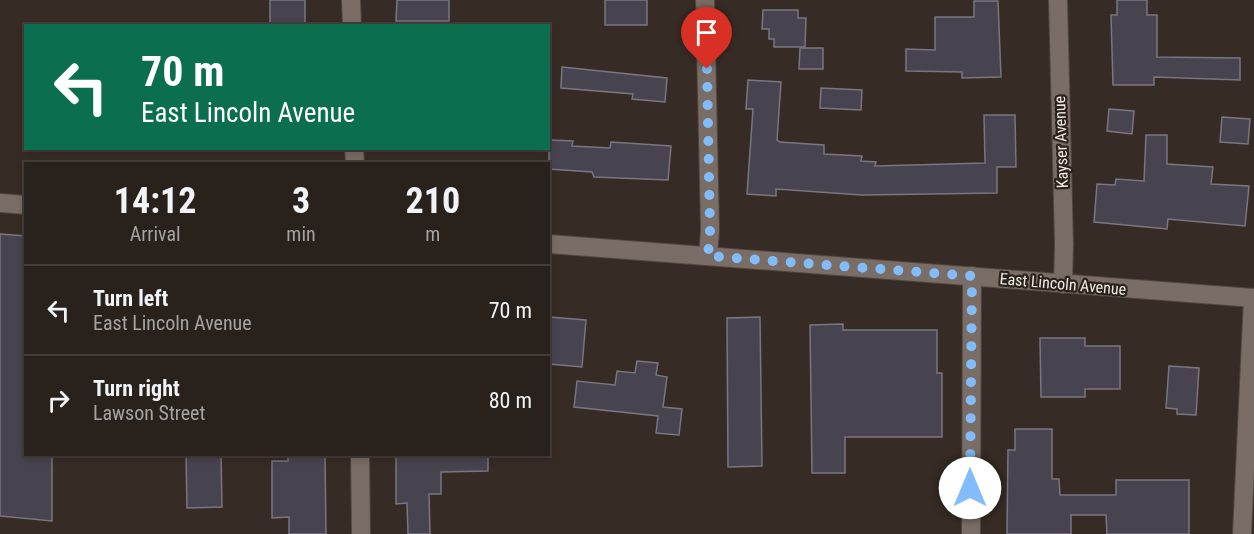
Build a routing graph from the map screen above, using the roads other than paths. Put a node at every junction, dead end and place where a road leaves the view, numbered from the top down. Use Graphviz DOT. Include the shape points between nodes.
graph roads {
  1 [pos="351,0"];
  2 [pos="705,0"];
  3 [pos="1058,0"];
  4 [pos="352,24"];
  5 [pos="0,203"];
  6 [pos="24,205"];
  7 [pos="550,244"];
  8 [pos="708,256"];
  9 [pos="972,276"];
  10 [pos="1063,284"];
  11 [pos="1253,298"];
  12 [pos="360,456"];
  13 [pos="361,534"];
  14 [pos="970,534"];
  15 [pos="1242,534"];
  1 -- 4 [label="street"];
  2 -- 8 [label="street"];
  3 -- 10 [label="street, Kayser Avenue"];
  5 -- 6 [label="street"];
  7 -- 8 [label="street, East Lincoln Avenue"];
  8 -- 9 [label="street, East Lincoln Avenue"];
  9 -- 10 [label="street, East Lincoln Avenue"];
  9 -- 14 [label="street"];
  10 -- 11 [label="street, East Lincoln Avenue"];
  11 -- 15 [label="street"];
  12 -- 13 [label="street"];
}
